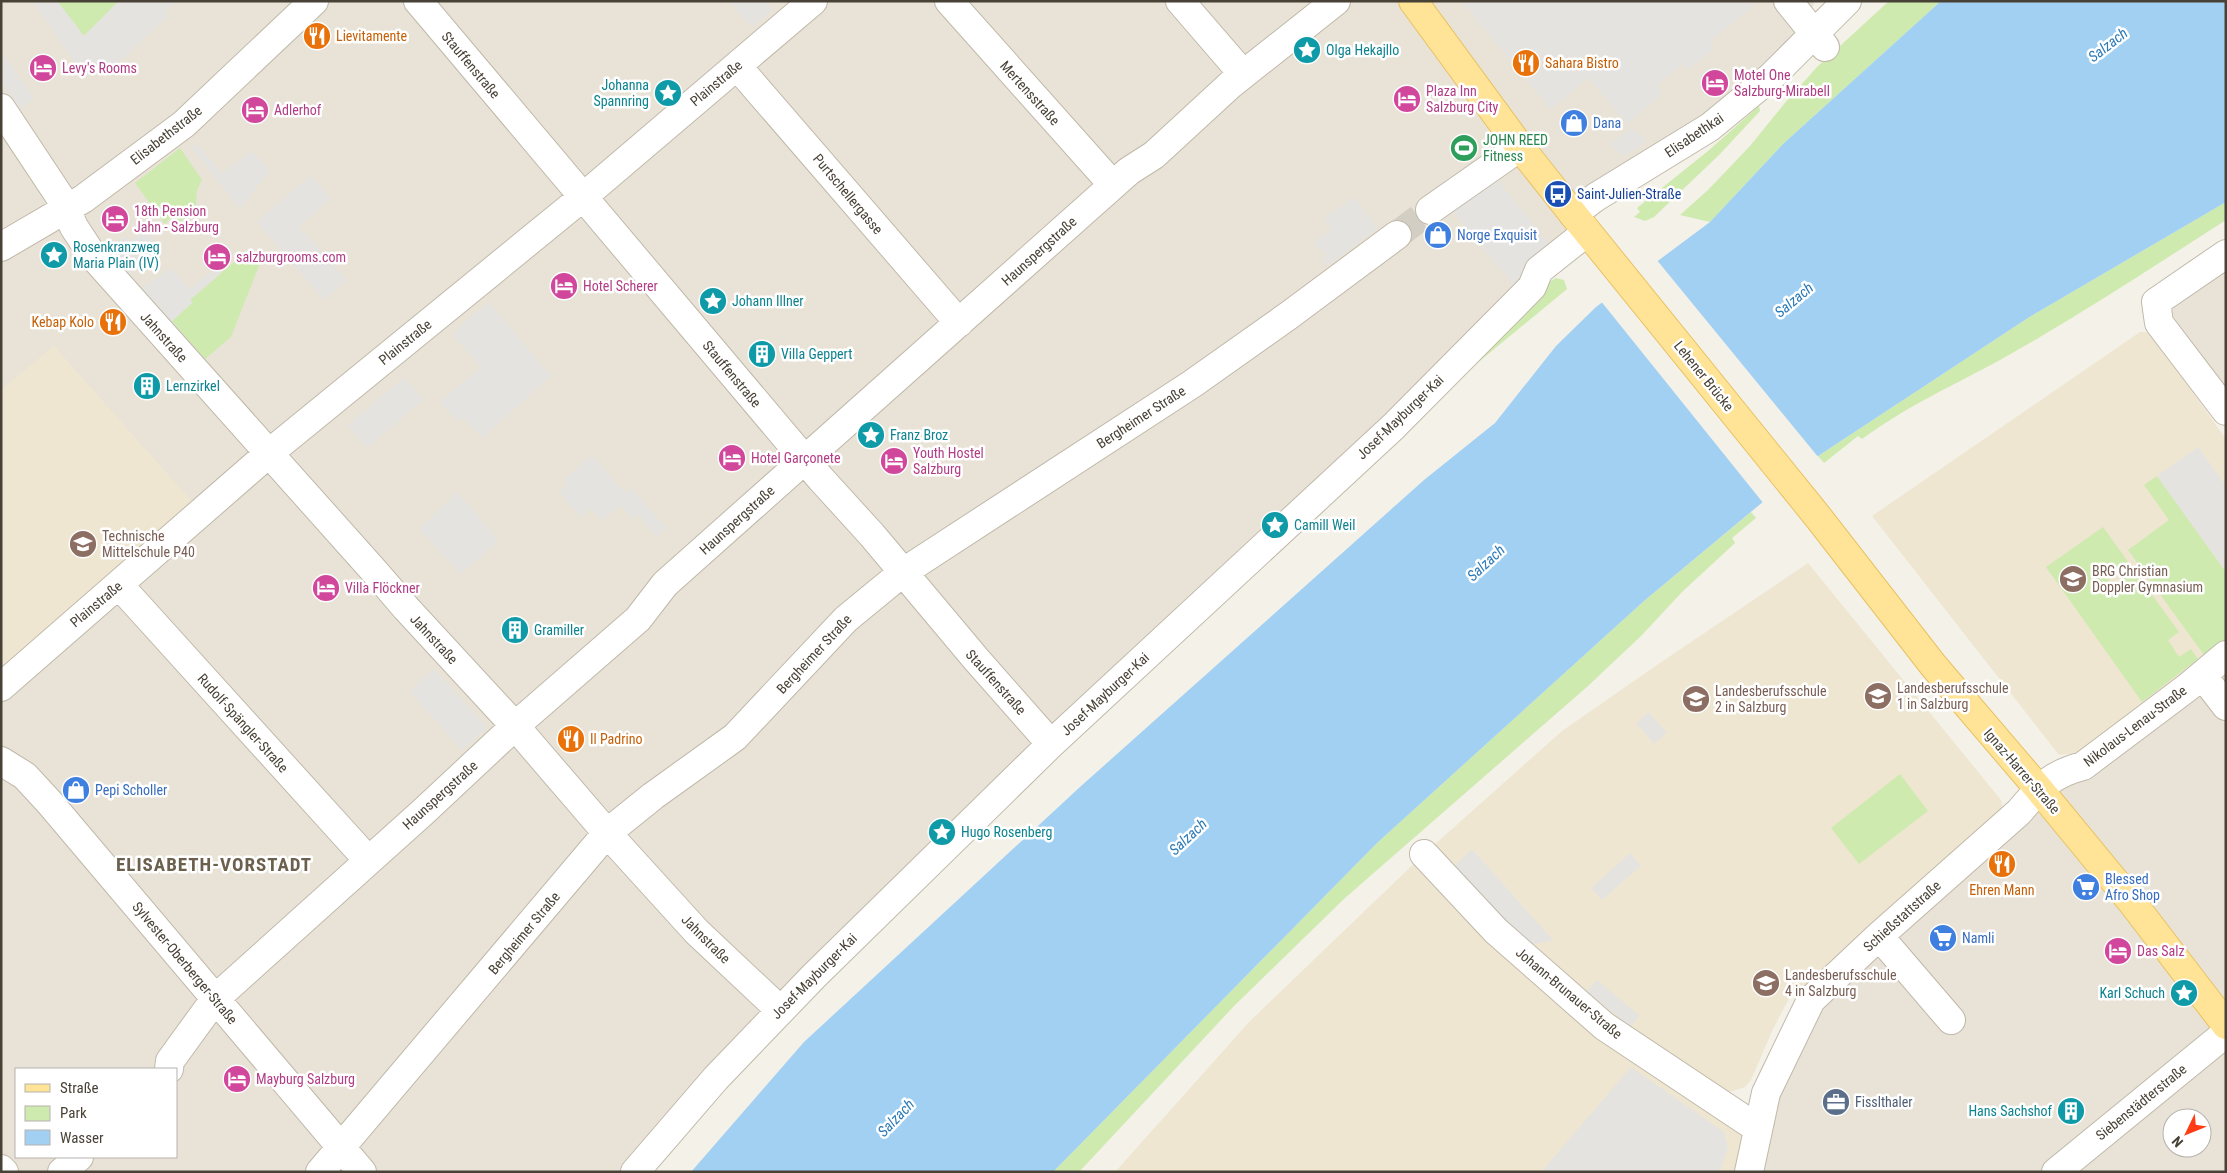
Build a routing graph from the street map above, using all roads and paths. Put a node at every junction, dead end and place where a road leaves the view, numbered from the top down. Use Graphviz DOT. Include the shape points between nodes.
graph roads {
  1 [pos="314,1"];
  2 [pos="418,1"];
  3 [pos="813,1"];
  4 [pos="949,1"];
  5 [pos="1180,1"];
  6 [pos="1336,1"];
  7 [pos="1412,1"];
  8 [pos="1788,1"];
  9 [pos="1847,1"];
  10 [pos="1820,41"];
  11 [pos="737,66"];
  12 [pos="1243,74"];
  13 [pos="1,108"];
  14 [pos="1520,147"];
  15 [pos="1113,185"];
  16 [pos="583,197"];
  17 [pos="66,209"];
  18 [pos="1430,210"];
  19 [pos="1583,227"];
  20 [pos="1397,235"];
  21 [pos="1,247"];
  22 [pos="2226,254"];
  23 [pos="959,323"];
  24 [pos="2226,412"];
  25 [pos="268,454"];
  26 [pos="805,460"];
  27 [pos="1818,517"];
  28 [pos="902,573"];
  29 [pos="119,585"];
  30 [pos="2226,655"];
  31 [pos="2202,675"];
  32 [pos="1,687"];
  33 [pos="2226,706"];
  34 [pos="515,726"];
  35 [pos="1051,744"];
  36 [pos="1,761"];
  37 [pos="2038,788"];
  38 [pos="607,833"];
  39 [pos="1424,854"];
  40 [pos="368,860"];
  41 [pos="1879,936"];
  42 [pos="215,999"];
  43 [pos="780,1010"];
  44 [pos="1952,1020"];
  45 [pos="2226,1025"];
  46 [pos="2226,1033"];
  47 [pos="169,1068"];
  48 [pos="1757,1128"];
  49 [pos="342,1148"];
  50 [pos="78,1158"];
  51 [pos="1,1169"];
  52 [pos="2067,1169"];
  53 [pos="4,1172"];
  54 [pos="62,1172"];
  55 [pos="320,1172"];
  56 [pos="362,1172"];
  57 [pos="635,1172"];
  58 [pos="1749,1172"];
  1 -- 17 [label="street, Elisabethstraße" via="184,124"];
  2 -- 16 [label="street, Stauffenstraße"];
  3 -- 11 [label="street, Plainstraße"];
  4 -- 15 [label="street, Mertensstraße"];
  5 -- 12 [label="street"];
  6 -- 12 [label="street, Haunspergstraße"];
  7 -- 14 [label="main road"];
  8 -- 10 [label="street"];
  9 -- 10 [label="street, Elisabethkai"];
  10 -- 19 [label="street, Elisabethkai" via="1710,127 1613,186"];
  11 -- 16 [label="street, Plainstraße"];
  11 -- 23 [label="street, Purtschellergasse"];
  12 -- 15 [label="street, Haunspergstraße" via="1154,155"];
  13 -- 17 [label="street, Jahnstraße"];
  14 -- 18 [label="street"];
  14 -- 19 [label="main road"];
  15 -- 23 [label="street, Haunspergstraße"];
  16 -- 25 [label="street, Plainstraße"];
  16 -- 26 [label="street, Stauffenstraße"];
  17 -- 21 [label="street, Elisabethstraße"];
  17 -- 25 [label="street, Jahnstraße" via="93,256"];
  19 -- 27 [label="main road, Lehener Brücke"];
  19 -- 35 [label="street, Josef-Mayburger-Kai" via="1539,270 1532,286 1393,427"];
  20 -- 28 [label="street, Bergheimer Straße" via="1192,384"];
  22 -- 24 [label="street" via="2156,302 2160,323"];
  23 -- 26 [label="street, Haunspergstraße"];
  25 -- 29 [label="street, Plainstraße"];
  25 -- 34 [label="street, Jahnstraße"];
  26 -- 28 [label="street, Stauffenstraße"];
  26 -- 34 [label="street, Haunspergstraße" via="665,584 638,619"];
  27 -- 37 [label="main road, Ignaz-Harrer-Straße" via="1933,665"];
  28 -- 35 [label="street, Stauffenstraße"];
  28 -- 38 [label="street, Bergheimer Straße" via="846,619 735,736"];
  29 -- 32 [label="street, Plainstraße"];
  29 -- 40 [label="street, Rudolf-Spängler-Straße"];
  30 -- 31 [label="street, Nikolaus-Lenau-Straße"];
  31 -- 33 [label="street"];
  31 -- 37 [label="street, Nikolaus-Lenau-Straße" via="2083,766 2062,772"];
  34 -- 38 [label="street, Jahnstraße"];
  34 -- 40 [label="street, Haunspergstraße"];
  35 -- 43 [label="street, Josef-Mayburger-Kai"];
  36 -- 42 [label="street, Sylvester-Oberberger-Straße" via="26,776"];
  37 -- 41 [label="street, Schießstattstraße" via="2019,812"];
  37 -- 45 [label="main road, Ignaz-Harrer-Straße" via="2131,901"];
  38 -- 43 [label="street, Jahnstraße" via="703,938"];
  38 -- 49 [label="street, Bergheimer Straße"];
  39 -- 48 [label="street, Johann-Brunauer-Straße" via="1496,931 1604,1026"];
  40 -- 42 [label="street, Haunspergstraße"];
  41 -- 44 [label="street"];
  41 -- 48 [label="street, Schießstattstraße" via="1811,1000 1766,1093"];
  42 -- 47 [label="street, Haunspergstraße" via="170,1061"];
  42 -- 49 [label="street, Sylvester-Oberberger-Straße"];
  43 -- 57 [label="street, Josef-Mayburger-Kai"];
  46 -- 52 [label="street, Siebenstädterstraße"];
  48 -- 58 [label="street, Schießstattstraße"];
  49 -- 55 [label="street, Bergheimer Straße"];
  49 -- 56 [label="street, Sylvester-Oberberger-Straße"];
  50 -- 54 [label="street"];
  51 -- 53 [label="street"];
}
